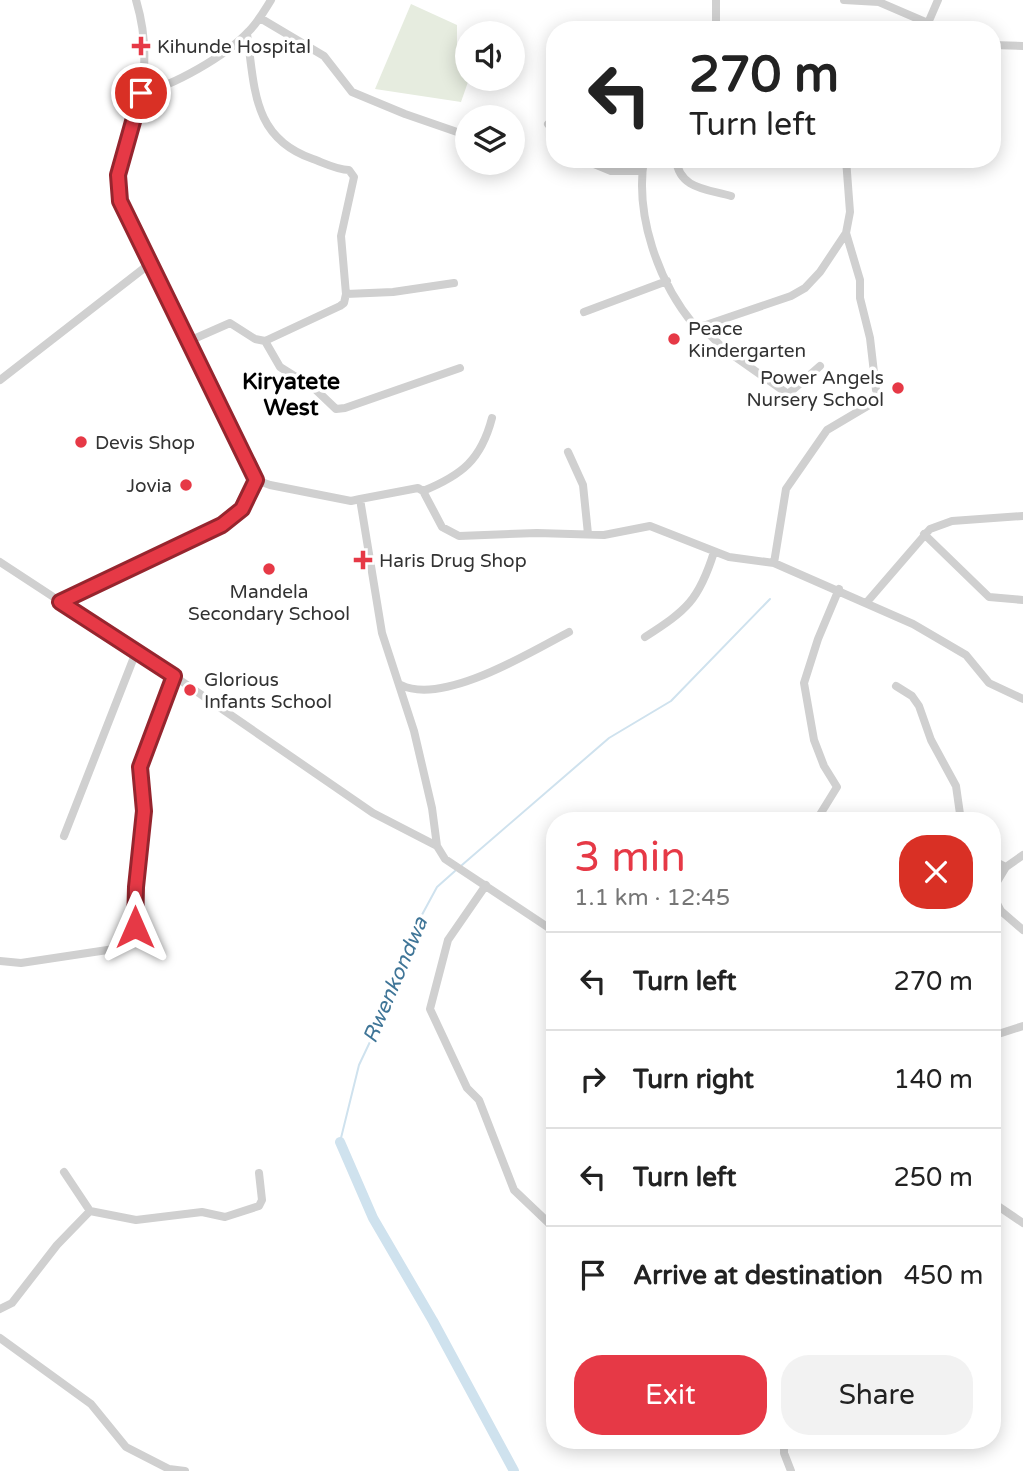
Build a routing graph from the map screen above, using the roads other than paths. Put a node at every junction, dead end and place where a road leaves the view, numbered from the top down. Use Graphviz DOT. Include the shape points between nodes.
graph roads {
  1 [pos="136,0"];
  2 [pos="271,0"];
  3 [pos="716,0"];
  4 [pos="722,0"];
  5 [pos="844,0"];
  6 [pos="938,0"];
  7 [pos="716,15"];
  8 [pos="260,18"];
  9 [pos="716,21"];
  10 [pos="916,21"];
  11 [pos="928,21"];
  12 [pos="247,34"];
  13 [pos="1001,45"];
  14 [pos="1023,46"];
  15 [pos="141,93"];
  16 [pos="455,131"];
  17 [pos="604,168"];
  18 [pos="642,168"];
  19 [pos="678,168"];
  20 [pos="847,168"];
  21 [pos="642,171"];
  22 [pos="731,196"];
  23 [pos="846,233"];
  24 [pos="152,262"];
  25 [pos="667,281"];
  26 [pos="454,283"];
  27 [pos="346,293"];
  28 [pos="584,312"];
  29 [pos="701,326"];
  30 [pos="189,341"];
  31 [pos="265,341"];
  32 [pos="820,366"];
  33 [pos="460,368"];
  34 [pos="0,380"];
  35 [pos="492,418"];
  36 [pos="568,452"];
  37 [pos="256,480"];
  38 [pos="423,491"];
  39 [pos="360,499"];
  40 [pos="1023,516"];
  41 [pos="588,534"];
  42 [pos="924,534"];
  43 [pos="714,552"];
  44 [pos="0,562"];
  45 [pos="774,563"];
  46 [pos="839,589"];
  47 [pos="1023,600"];
  48 [pos="60,602"];
  49 [pos="867,602"];
  50 [pos="569,632"];
  51 [pos="645,637"];
  52 [pos="136,652"];
  53 [pos="174,676"];
  54 [pos="401,685"];
  55 [pos="896,686"];
  56 [pos="1023,699"];
  57 [pos="822,812"];
  58 [pos="960,812"];
  59 [pos="64,836"];
  60 [pos="437,846"];
  61 [pos="1023,855"];
  62 [pos="1001,864"];
  63 [pos="1006,867"];
  64 [pos="1001,876"];
  65 [pos="486,886"];
  66 [pos="1001,911"];
  67 [pos="546,926"];
  68 [pos="1023,930"];
  69 [pos="0,961"];
  70 [pos="1023,1026"];
  71 [pos="1001,1033"];
  72 [pos="64,1172"];
  73 [pos="259,1173"];
  74 [pos="1001,1208"];
  75 [pos="90,1210"];
  76 [pos="546,1220"];
  77 [pos="1023,1223"];
  78 [pos="0,1309"];
  79 [pos="0,1338"];
  80 [pos="784,1449"];
  81 [pos="185,1471"];
  82 [pos="791,1471"];
  1 -- 15 [label="street" via="145,43"];
  2 -- 8 [label="street"];
  3 -- 7 [label="street"];
  4 -- 7 [label="street"];
  5 -- 10 [label="street" via="879,2"];
  6 -- 11 [label="street"];
  7 -- 9 [label="street"];
  8 -- 12 [label="street"];
  8 -- 16 [label="street" via="324,56 352,92"];
  12 -- 15 [label="street" via="164,87"];
  12 -- 27 [label="street" via="258,107 270,130 301,155 349,170 354,177 341,236"];
  13 -- 14 [label="street"];
  15 -- 24 [label="street" via="117,183 120,201"];
  17 -- 21 [label="street"];
  18 -- 21 [label="street"];
  19 -- 22 [label="street" via="686,183"];
  20 -- 23 [label="street" via="850,212"];
  21 -- 25 [label="street" via="645,218"];
  23 -- 29 [label="street" via="820,272 798,292"];
  23 -- 45 [label="street" via="860,280 876,390 881,398 827,430 791,480"];
  24 -- 30 [label="street"];
  24 -- 34 [label="street"];
  25 -- 28 [label="street"];
  25 -- 29 [label="street" via="691,321"];
  26 -- 27 [label="street"];
  27 -- 31 [label="street" via="340,306"];
  29 -- 32 [label="street" via="724,349 788,394"];
  30 -- 31 [label="street" via="230,323"];
  30 -- 37 [label="street"];
  31 -- 33 [label="street" via="280,367 336,409"];
  35 -- 38 [label="street" via="482,447 466,468 451,480"];
  36 -- 41 [label="street" via="583,485"];
  37 -- 39 [label="street" via="351,501"];
  37 -- 48 [label="street" via="242,509 222,525"];
  38 -- 39 [label="street" via="414,488"];
  38 -- 41 [label="street" via="442,527 459,536"];
  39 -- 54 [label="street" via="382,633"];
  40 -- 42 [label="street" via="952,521"];
  41 -- 43 [label="street" via="650,526"];
  42 -- 47 [label="street" via="989,597"];
  42 -- 49 [label="street"];
  43 -- 45 [label="street"];
  43 -- 51 [label="street" via="698,595"];
  44 -- 48 [label="street"];
  45 -- 46 [label="street"];
  46 -- 49 [label="street"];
  46 -- 57 [label="street" via="804,683 814,740 837,787"];
  48 -- 52 [label="street"];
  49 -- 56 [label="street" via="966,655 989,683"];
  50 -- 54 [label="street" via="481,677 425,690"];
  52 -- 53 [label="street"];
  52 -- 59 [label="street"];
  53 -- 60 [label="street" via="373,813"];
  53 -- 69 [label="street" via="140,767 144,811 135,927 114,949 21,963"];
  54 -- 60 [label="street"];
  55 -- 58 [label="street" via="912,696 921,710 956,786"];
  60 -- 65 [label="street" via="445,859"];
  61 -- 63 [label="street"];
  62 -- 63 [label="street"];
  63 -- 64 [label="street"];
  65 -- 67 [label="street"];
  65 -- 76 [label="street" via="451,934 430,1009 467,1088 479,1100 514,1190"];
  66 -- 68 [label="street"];
  70 -- 71 [label="street"];
  72 -- 75 [label="street"];
  73 -- 75 [label="street" via="261,1203 228,1217 202,1212 136,1220"];
  74 -- 77 [label="street"];
  75 -- 78 [label="street" via="12,1303"];
  79 -- 81 [label="street" via="91,1404 126,1447 169,1469"];
  80 -- 82 [label="street"];
}
